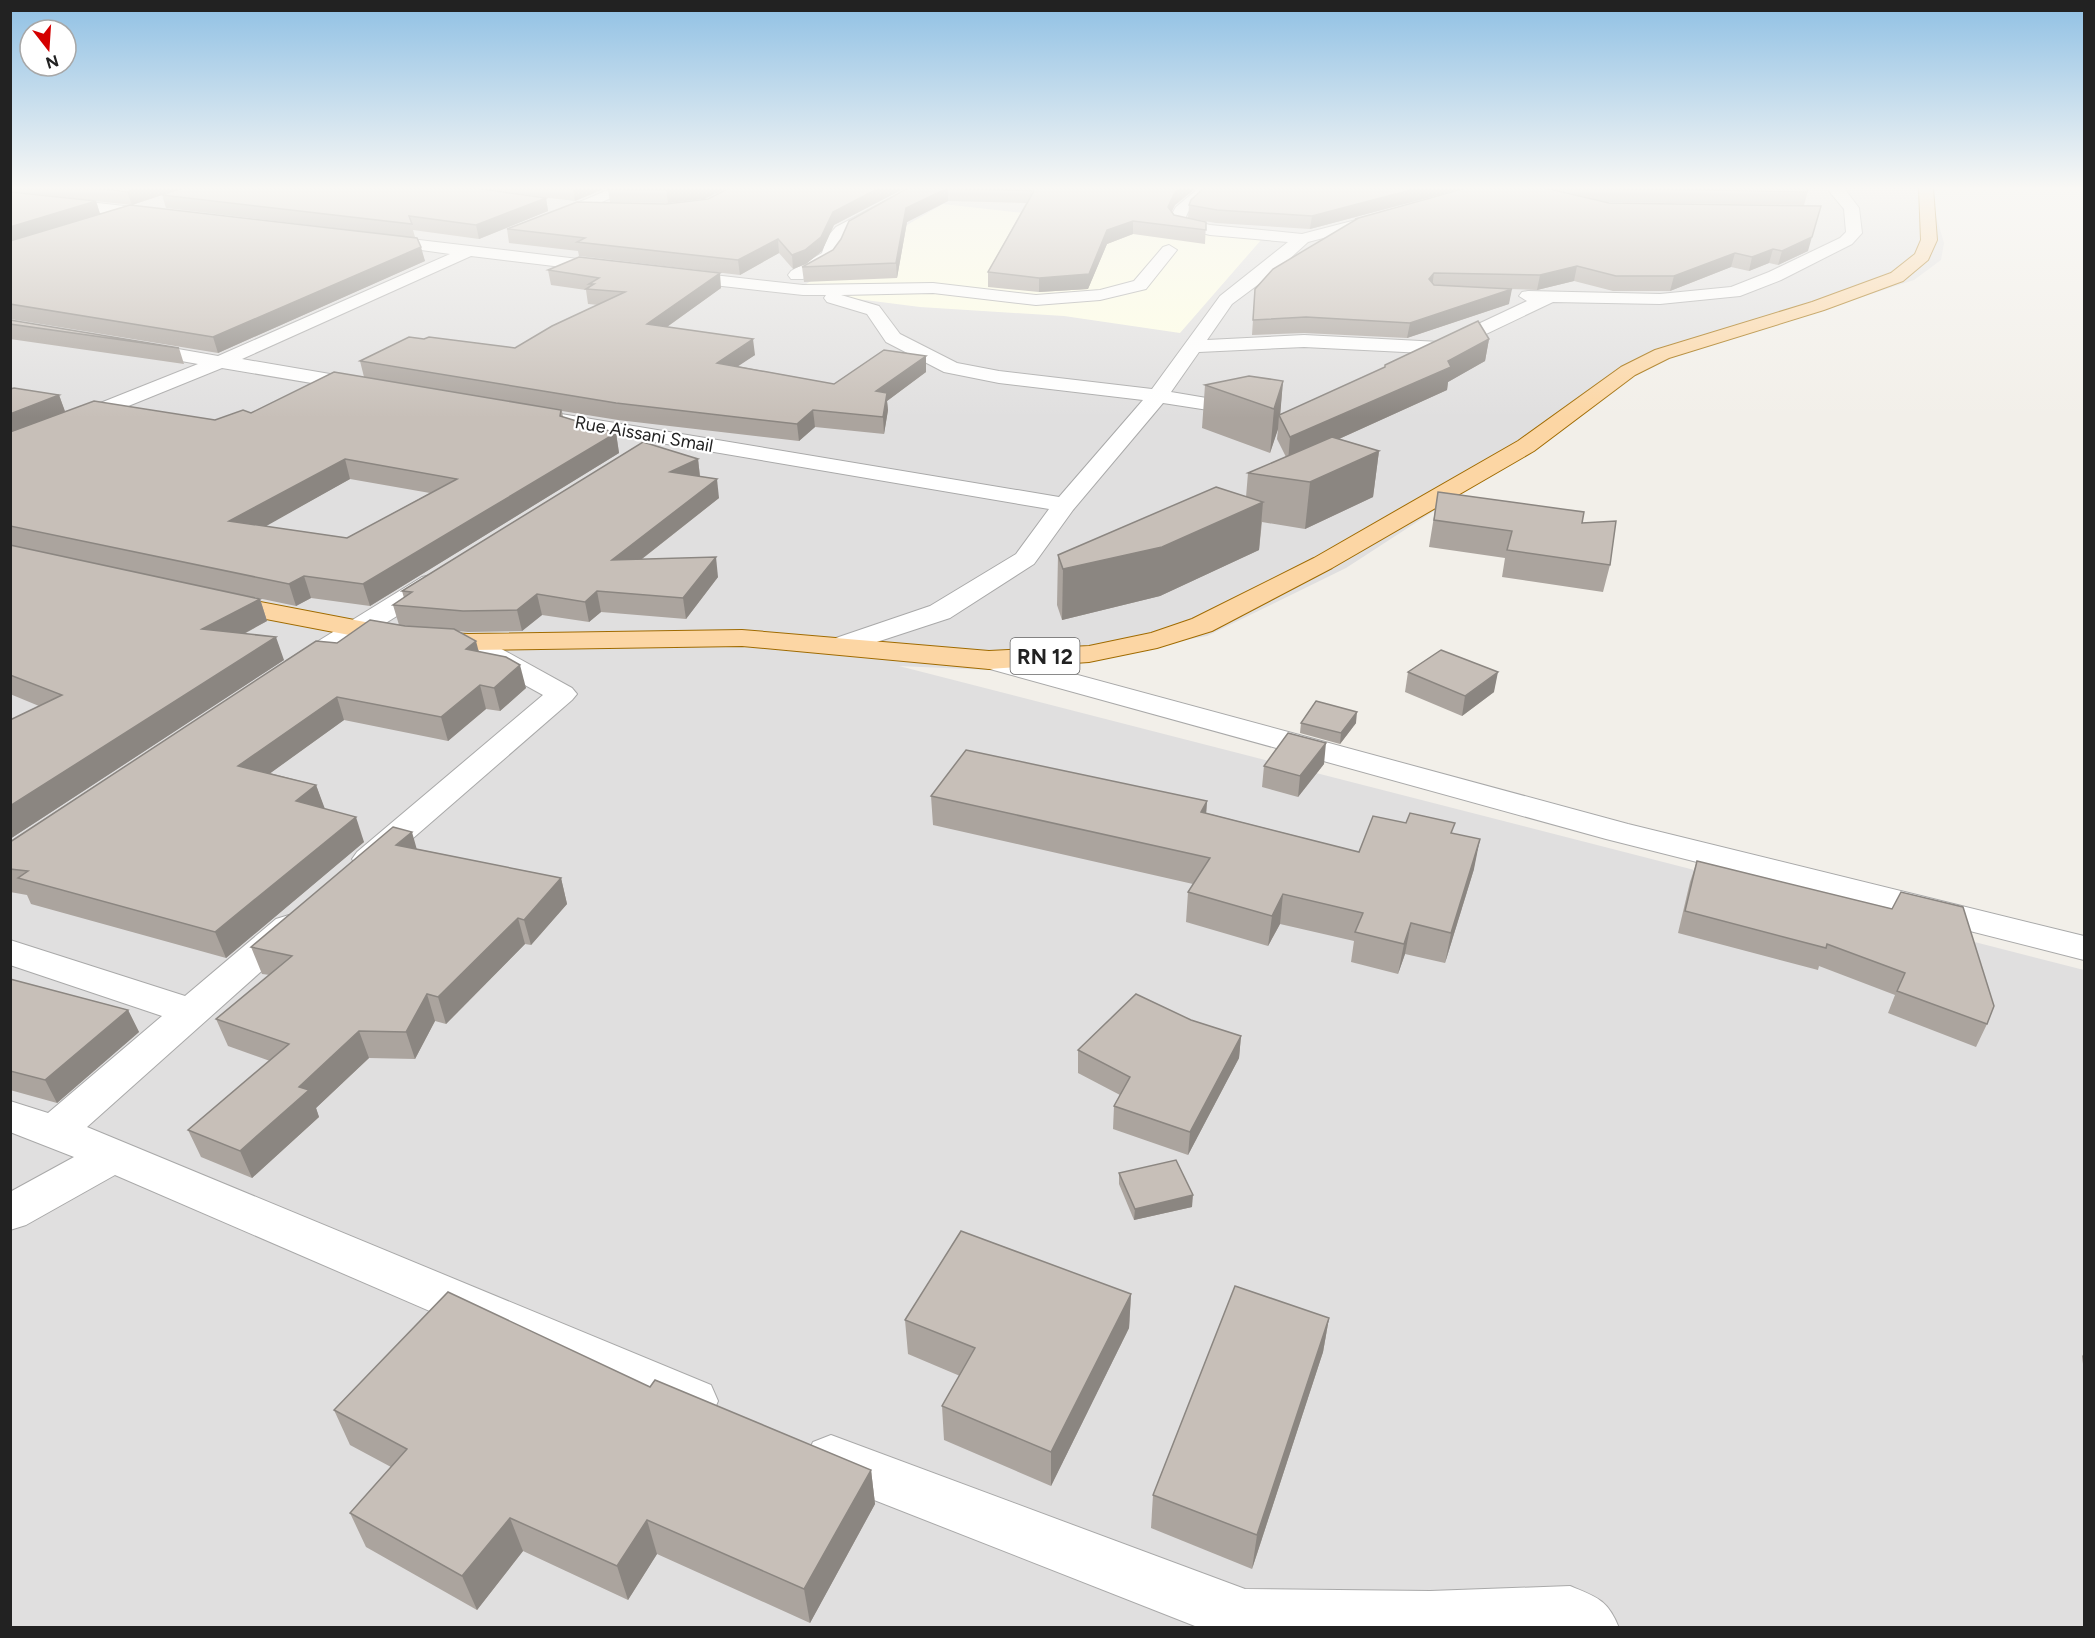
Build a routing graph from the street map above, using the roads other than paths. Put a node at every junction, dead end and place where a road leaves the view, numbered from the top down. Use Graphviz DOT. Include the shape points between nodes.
graph roads {
  1 [pos="439,264"];
  2 [pos="588,264"];
  3 [pos="817,264"];
  4 [pos="1157,264"];
  5 [pos="1273,264"];
  6 [pos="1798,264"];
  7 [pos="1912,264"];
  8 [pos="633,270"];
  9 [pos="667,274"];
  10 [pos="771,287"];
  11 [pos="803,290"];
  12 [pos="1516,296"];
  13 [pos="1549,297"];
  14 [pos="115,344"];
  15 [pos="1192,347"];
  16 [pos="1444,348"];
  17 [pos="220,362"];
  18 [pos="1410,365"];
  19 [pos="384,390"];
  20 [pos="1158,396"];
  21 [pos="524,413"];
  22 [pos="1271,413"];
  23 [pos="664,437"];
  24 [pos="10,447"];
  25 [pos="634,456"];
  26 [pos="1065,506"];
  27 [pos="456,568"];
  28 [pos="196,597"];
  29 [pos="355,629"];
  30 [pos="468,642"];
  31 [pos="840,646"];
  32 [pos="990,660"];
  33 [pos="276,680"];
  34 [pos="344,880"];
  35 [pos="317,903"];
  36 [pos="2085,948"];
  37 [pos="10,952"];
  38 [pos="190,1012"];
  39 [pos="10,1116"];
  40 [pos="55,1131"];
  41 [pos="112,1156"];
  42 [pos="10,1213"];
  43 [pos="731,1417"];
  44 [pos="787,1440"];
  45 [pos="1591,1628"];
  1 -- 17 [label="street"];
  2 -- 8 [label="street"];
  3 -- 10 [label="street"];
  4 -- 11 [label="street" via="1140,285 1100,295 1036,300 933,288"];
  5 -- 15 [label="street" via="1226,300"];
  6 -- 13 [label="street" via="1734,292 1660,300"];
  7 -- 32 [label="main road, RN 12" via="1897,277 1662,354 1628,371 1526,446 1323,563 1202,625 1157,640 1089,654"];
  9 -- 10 [label="street"];
  10 -- 11 [label="street"];
  11 -- 20 [label="street" via="873,310 893,338 951,368"];
  12 -- 13 [label="street"];
  13 -- 16 [label="street"];
  14 -- 17 [label="street"];
  15 -- 16 [label="street" via="1304,341"];
  15 -- 20 [label="street"];
  16 -- 18 [label="street"];
  17 -- 19 [label="street"];
  17 -- 24 [label="street"];
  20 -- 22 [label="street"];
  20 -- 26 [label="street"];
  21 -- 23 [label="street, Rue Aissani Smail"];
  23 -- 25 [label="street"];
  23 -- 26 [label="street, Rue Aissani Smail"];
  26 -- 31 [label="street" via="1024,559 940,612"];
  27 -- 29 [label="street"];
  28 -- 29 [label="main road, RN 12"];
  29 -- 30 [label="main road, RN 12" via="412,639"];
  29 -- 33 [label="street"];
  30 -- 31 [label="main road, RN 12" via="742,638"];
  30 -- 34 [label="street" via="562,694"];
  31 -- 32 [label="main road, RN 12"];
  32 -- 36 [label="street" via="1618,832"];
  35 -- 38 [label="street"];
  37 -- 38 [label="street"];
  38 -- 40 [label="street"];
  39 -- 40 [label="street"];
  40 -- 41 [label="street"];
  41 -- 42 [label="street"];
  41 -- 43 [label="street"];
  44 -- 45 [label="street" via="875,1478 1245,1617 1430,1619 1570,1614"];
}
